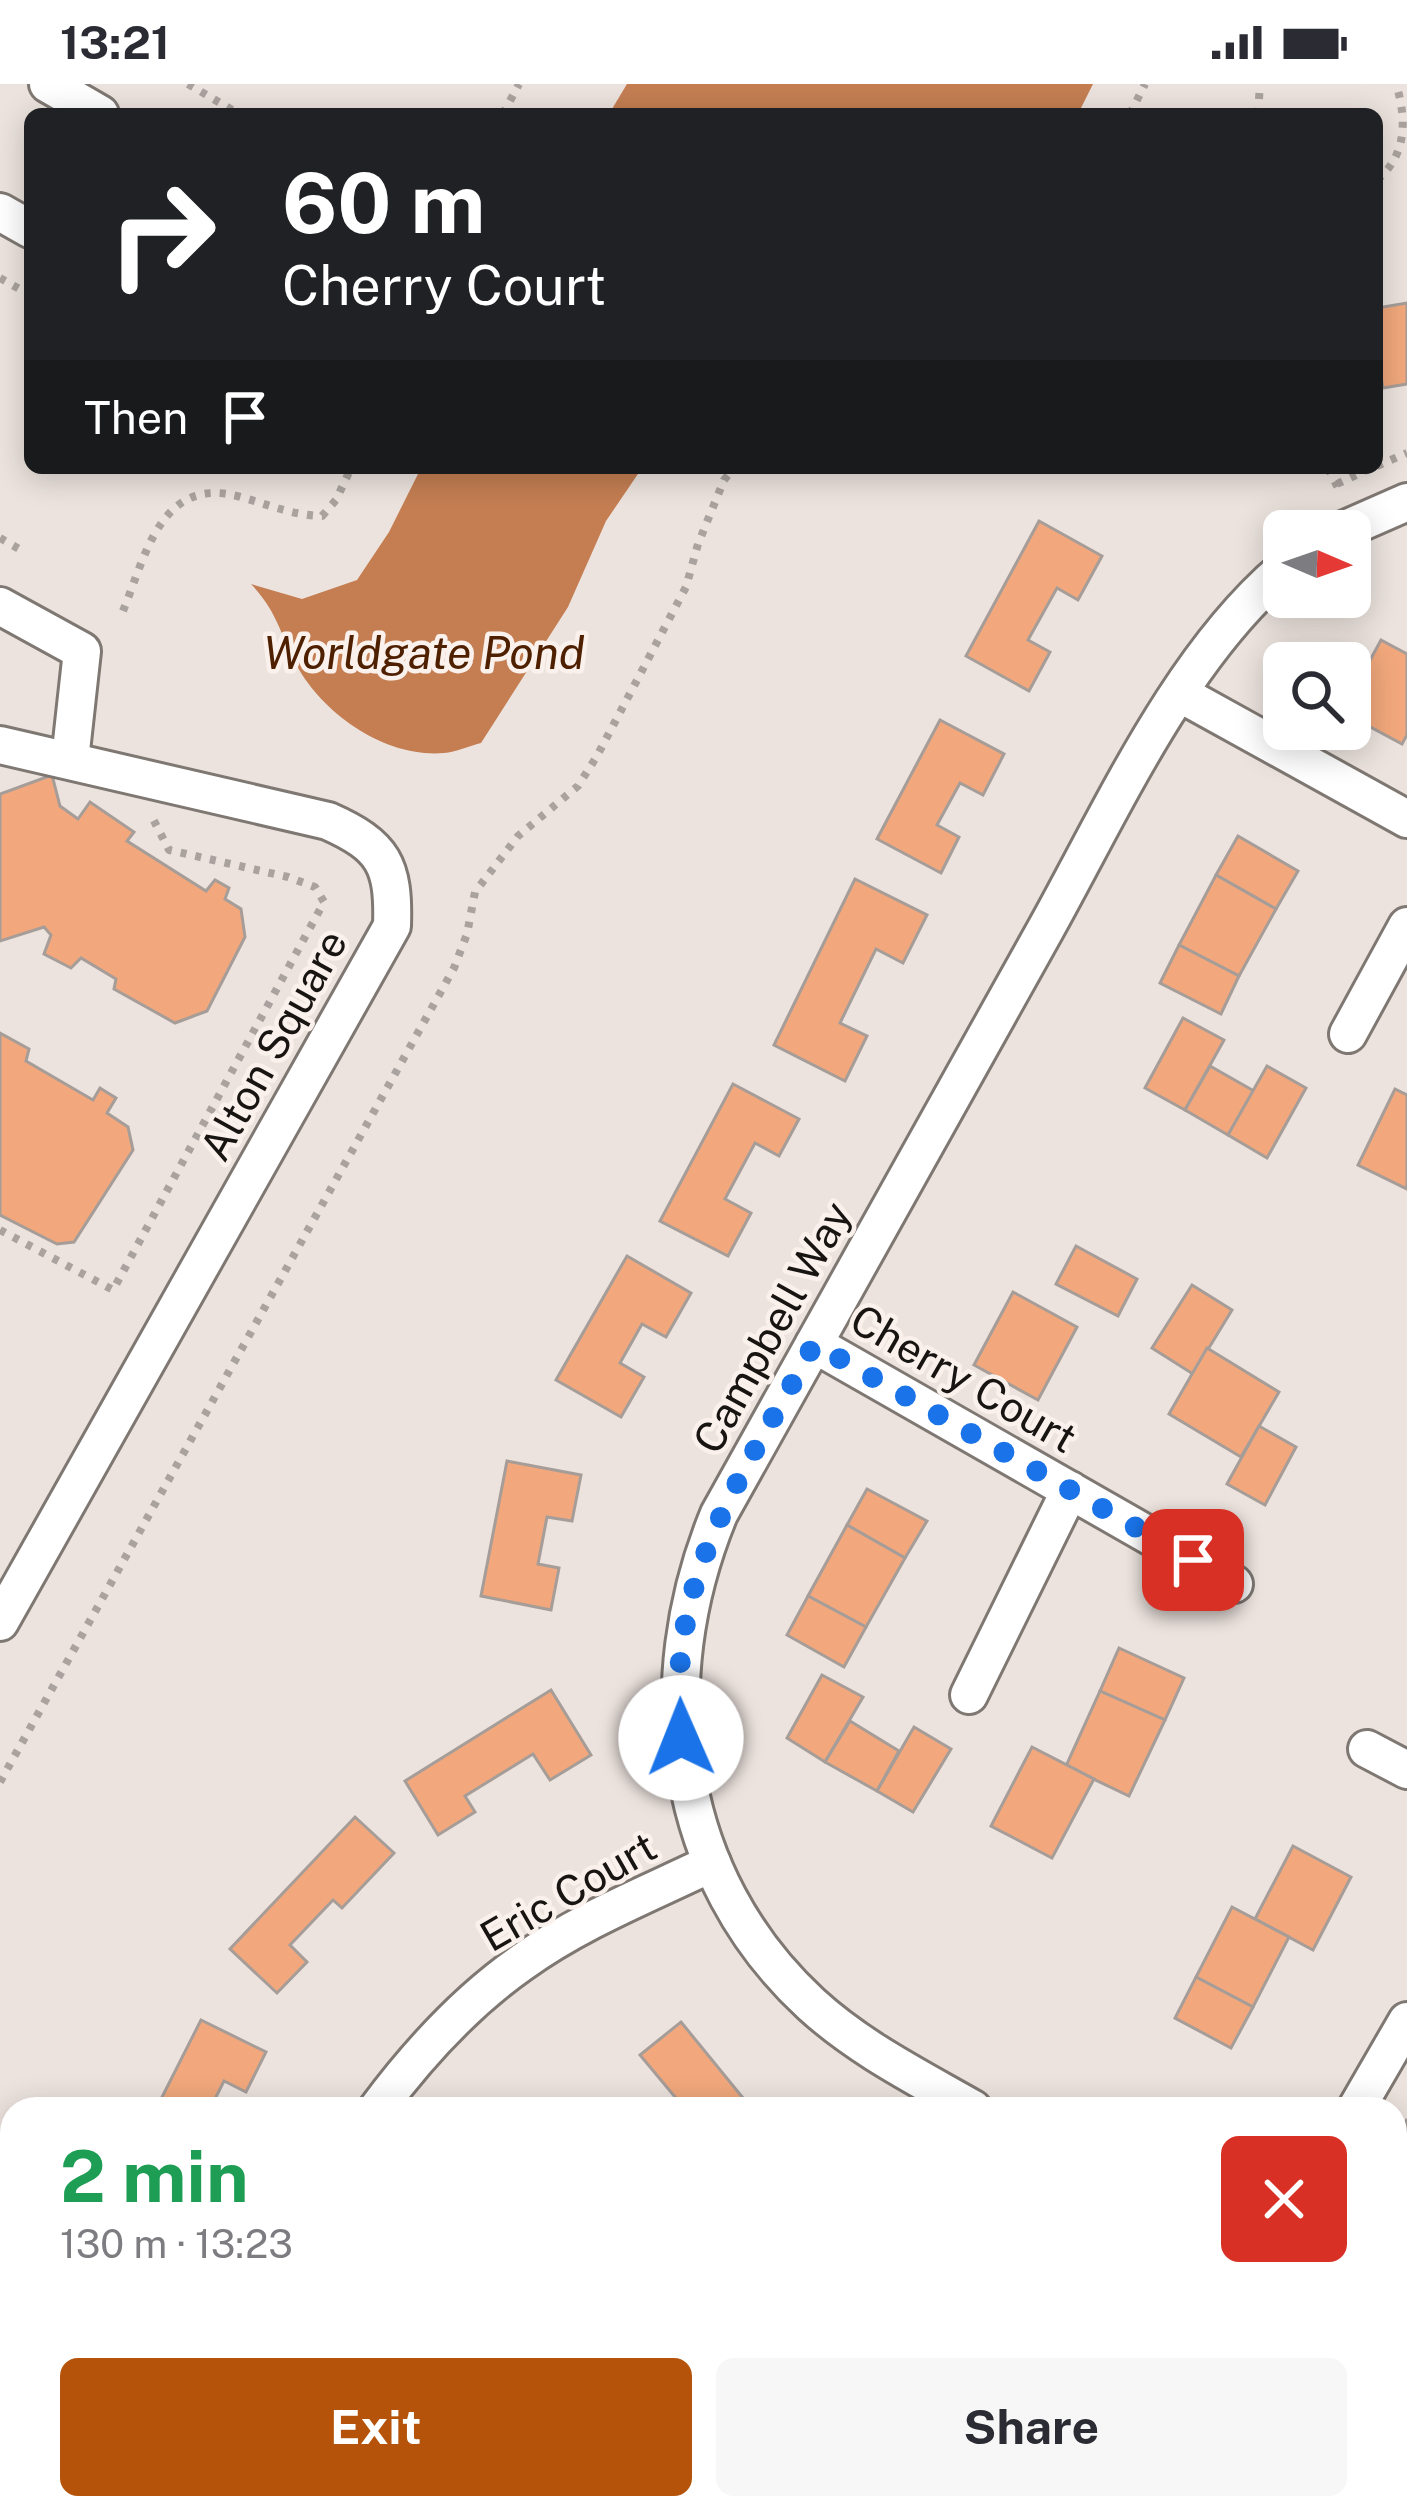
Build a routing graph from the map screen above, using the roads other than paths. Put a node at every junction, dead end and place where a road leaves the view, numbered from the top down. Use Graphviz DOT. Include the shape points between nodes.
graph roads {
  1 [pos="48,84"];
  2 [pos="90,108"];
  3 [pos="1407,502"];
  4 [pos="1371,518"];
  5 [pos="1263,586"];
  6 [pos="0,606"];
  7 [pos="1180,693"];
  8 [pos="0,745"];
  9 [pos="70,760"];
  10 [pos="1407,819"];
  11 [pos="1407,926"];
  12 [pos="1348,1034"];
  13 [pos="814,1344"];
  14 [pos="1070,1490"];
  15 [pos="1234,1583"];
  16 [pos="0,1622"];
  17 [pos="969,1695"];
  18 [pos="1367,1749"];
  19 [pos="1407,1770"];
  20 [pos="712,1863"];
  21 [pos="1407,2021"];
  22 [pos="385,2097"];
  23 [pos="952,2097"];
  24 [pos="1363,2097"];
  1 -- 2 [label="street"];
  3 -- 4 [label="street"];
  5 -- 7 [label="street, Campbell Way" via="1204,651"];
  6 -- 9 [label="street" via="82,651"];
  7 -- 10 [label="street"];
  7 -- 13 [label="street, Campbell Way"];
  8 -- 9 [label="street, Alton Square"];
  9 -- 16 [label="street, Alton Square" via="328,821 368,839 393,886 392,926"];
  11 -- 12 [label="street"];
  13 -- 14 [label="street, Cherry Court"];
  13 -- 20 [label="street, Campbell Way" via="719,1514 684,1628 678,1704 685,1772"];
  14 -- 15 [label="street, Cherry Court"];
  14 -- 17 [label="street, Cherry Court"];
  18 -- 19 [label="street"];
  20 -- 22 [label="street, Eric Court" via="524,1960 475,1998"];
  20 -- 23 [label="street, Campbell Way" via="765,1953 810,2003 870,2050"];
  21 -- 24 [label="street"];
}
